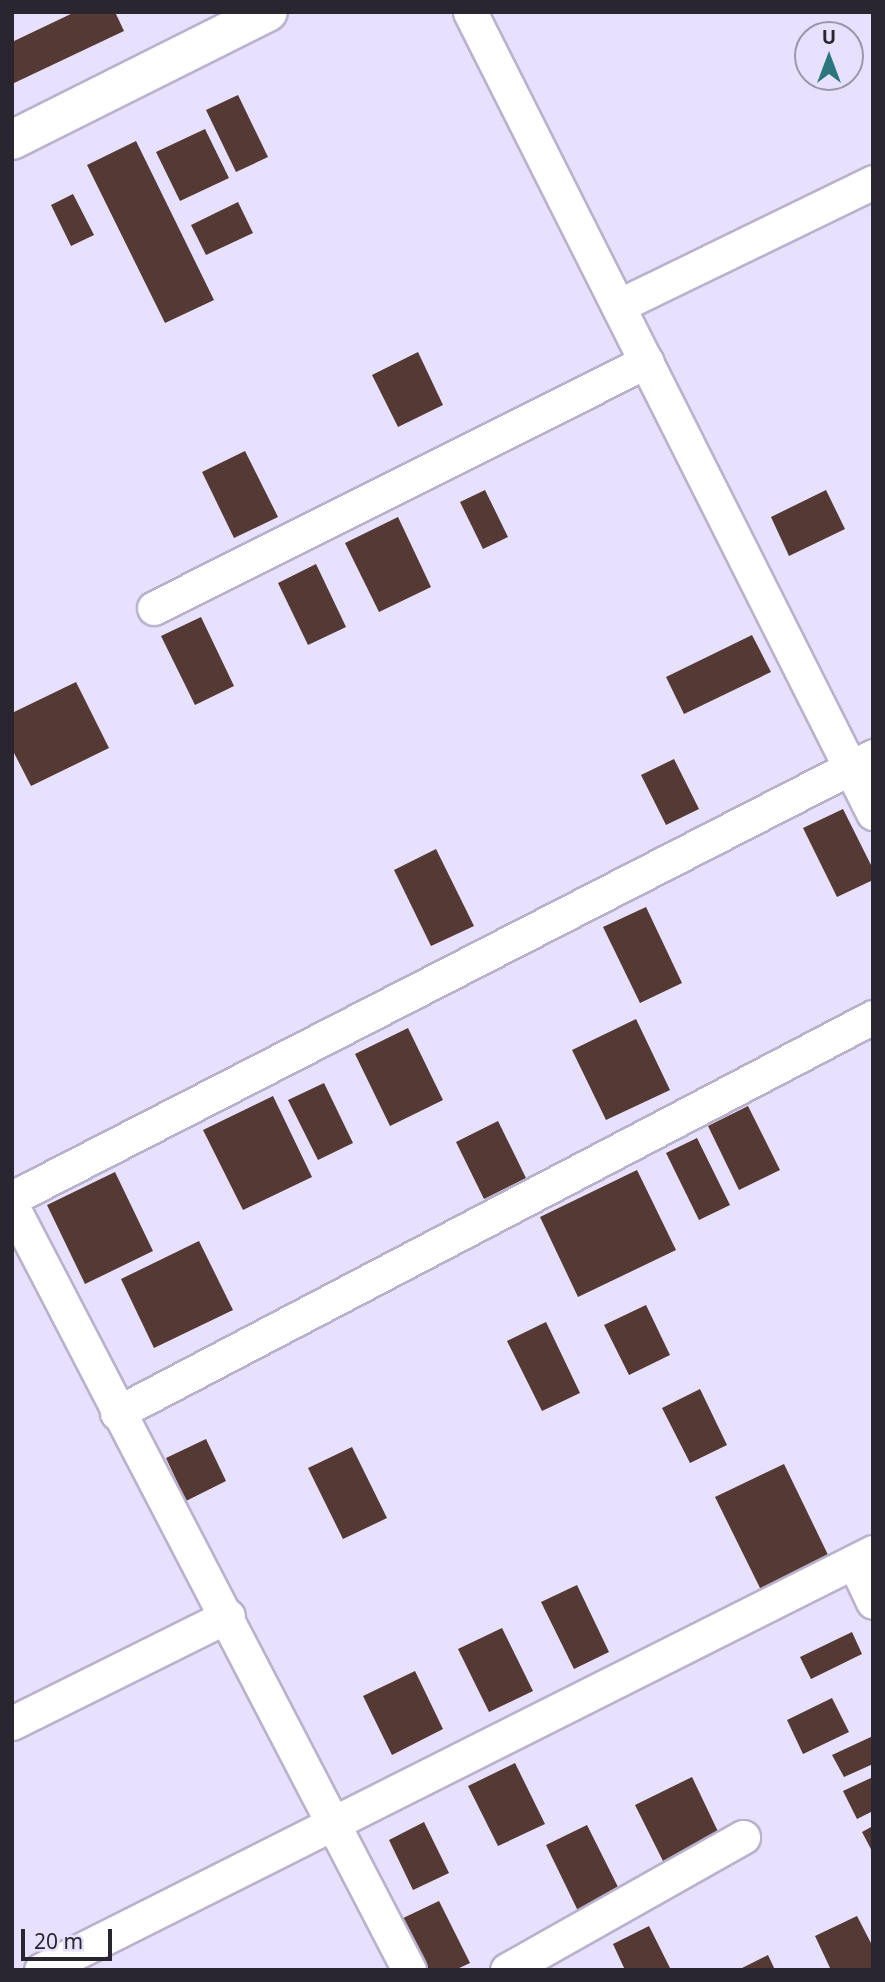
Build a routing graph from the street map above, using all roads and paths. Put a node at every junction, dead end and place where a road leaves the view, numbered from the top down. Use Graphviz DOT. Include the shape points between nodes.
graph roads {
  1 [pos="268,12"];
  2 [pos="470,12"];
  3 [pos="12,140"];
  4 [pos="873,182"];
  5 [pos="618,306"];
  6 [pos="647,361"];
  7 [pos="154,608"];
  8 [pos="861,761"];
  9 [pos="873,813"];
  10 [pos="873,1017"];
  11 [pos="12,1198"];
  12 [pos="12,1206"];
  13 [pos="117,1413"];
  14 [pos="863,1557"];
  15 [pos="873,1602"];
  16 [pos="228,1616"];
  17 [pos="12,1724"];
  18 [pos="335,1824"];
  19 [pos="743,1837"];
  20 [pos="41,1970"];
  21 [pos="409,1970"];
  22 [pos="507,1970"];
  1 -- 3 [label="street"];
  2 -- 5 [label="street"];
  4 -- 5 [label="street"];
  5 -- 6 [label="street"];
  6 -- 7 [label="street"];
  6 -- 8 [label="street"];
  8 -- 9 [label="street"];
  8 -- 11 [label="street"];
  10 -- 13 [label="street"];
  12 -- 13 [label="street"];
  13 -- 16 [label="street"];
  14 -- 15 [label="street"];
  14 -- 18 [label="street" via="695,1638"];
  16 -- 17 [label="street"];
  16 -- 18 [label="street"];
  18 -- 20 [label="street"];
  18 -- 21 [label="street"];
  19 -- 22 [label="street"];
}
